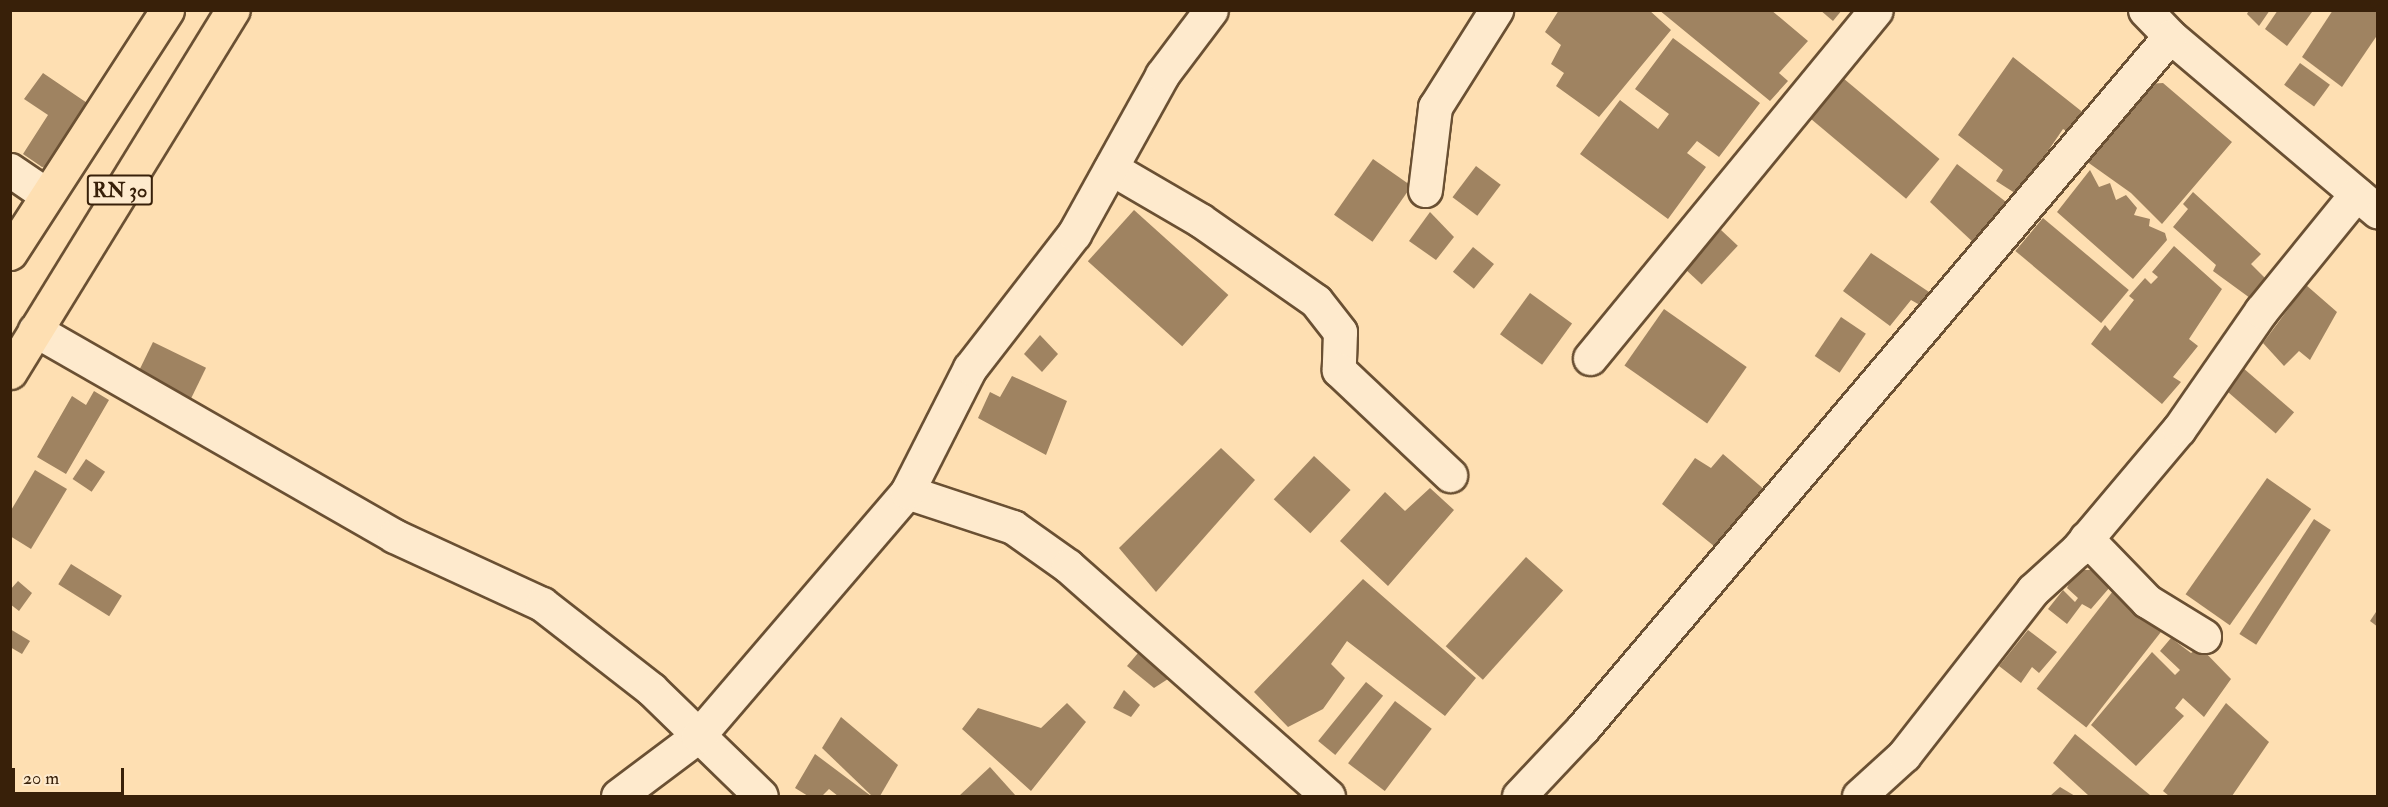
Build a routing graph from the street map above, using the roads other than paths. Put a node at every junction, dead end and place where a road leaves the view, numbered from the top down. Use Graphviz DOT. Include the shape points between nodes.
graph roads {
  1 [pos="166,10"];
  2 [pos="233,10"];
  3 [pos="1211,10"];
  4 [pos="1496,10"];
  5 [pos="1876,10"];
  6 [pos="2145,10"];
  7 [pos="2170,36"];
  8 [pos="1111,168"];
  9 [pos="10,170"];
  10 [pos="1425,190"];
  11 [pos="45,194"];
  12 [pos="2367,203"];
  13 [pos="10,253"];
  14 [pos="35,330"];
  15 [pos="1590,358"];
  16 [pos="10,372"];
  17 [pos="1450,475"];
  18 [pos="907,492"];
  19 [pos="2086,538"];
  20 [pos="2204,636"];
  21 [pos="698,736"];
  22 [pos="618,796"];
  23 [pos="761,796"];
  24 [pos="1328,796"];
  25 [pos="1519,796"];
  26 [pos="1859,796"];
  1 -- 11 [label="main road, RN 30 / RN 30"];
  2 -- 14 [label="main road, RN 30"];
  3 -- 8 [label="street" via="1162,75"];
  4 -- 10 [label="street" via="1435,107"];
  5 -- 15 [label="street"];
  6 -- 7 [label="street"];
  7 -- 12 [label="street"];
  7 -- 25 [label="street" via="1583,728"];
  8 -- 17 [label="street" via="1200,220 1316,301 1340,332 1339,370"];
  8 -- 18 [label="street" via="1074,234 970,368"];
  9 -- 11 [label="street"];
  11 -- 13 [label="main road, RN 30 / RN 30"];
  12 -- 19 [label="street" via="2261,310 2179,429"];
  14 -- 16 [label="main road, RN 30"];
  14 -- 21 [label="street" via="394,536 542,604 651,689"];
  18 -- 21 [label="street"];
  18 -- 24 [label="street" via="1013,527 1068,566"];
  19 -- 20 [label="street" via="2147,601"];
  19 -- 26 [label="street" via="2033,590 1904,755"];
  21 -- 22 [label="street"];
  21 -- 23 [label="street"];
}
